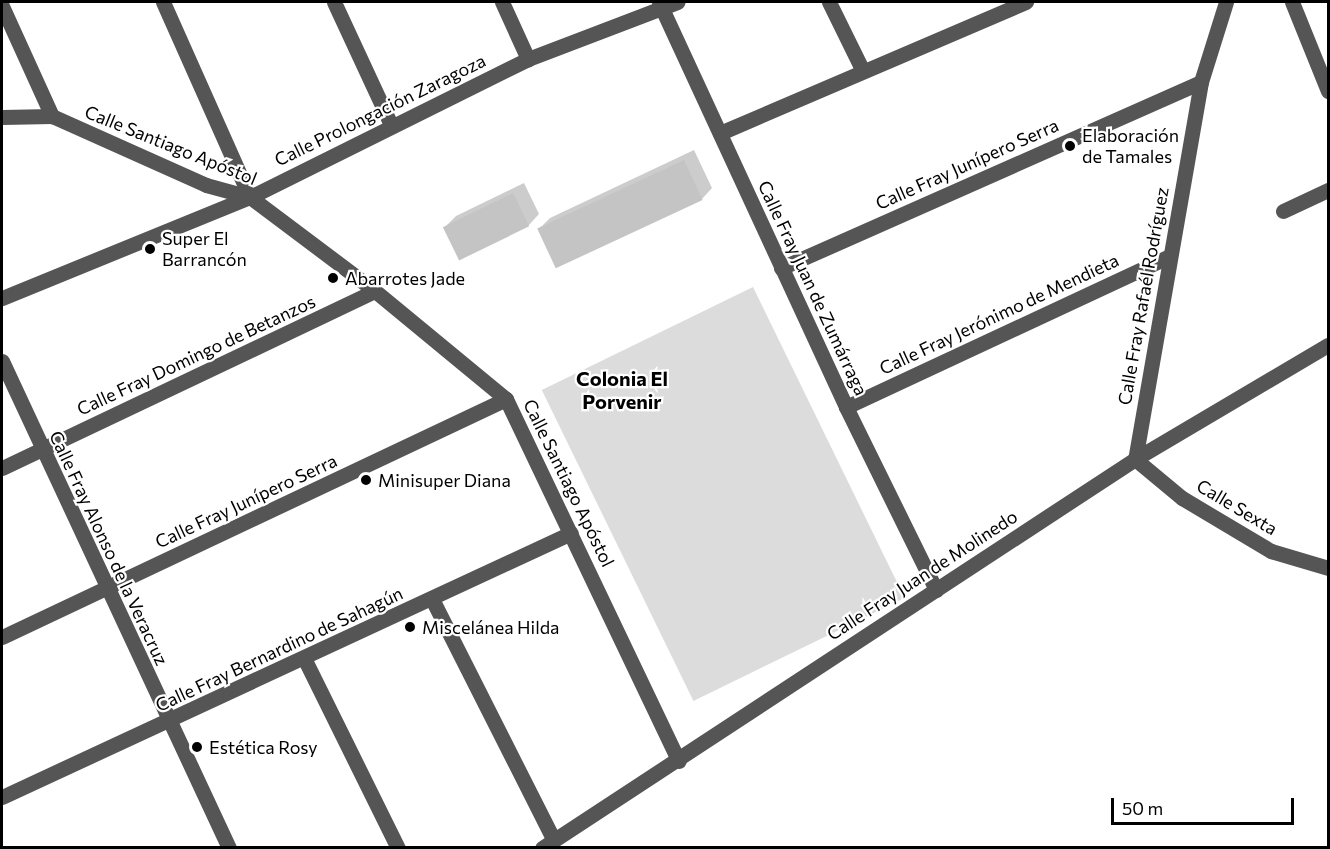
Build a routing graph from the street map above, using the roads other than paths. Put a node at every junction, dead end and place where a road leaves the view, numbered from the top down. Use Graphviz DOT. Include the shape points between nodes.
graph roads {
  1 [pos="163,2"];
  2 [pos="334,2"];
  3 [pos="502,2"];
  4 [pos="830,2"];
  5 [pos="1026,2"];
  6 [pos="1226,2"];
  7 [pos="1292,2"];
  8 [pos="666,3"];
  9 [pos="2,6"];
  10 [pos="528,59"];
  11 [pos="863,71"];
  12 [pos="1201,82"];
  13 [pos="1329,91"];
  14 [pos="52,116"];
  15 [pos="2,117"];
  16 [pos="391,125"];
  17 [pos="720,133"];
  18 [pos="1329,189"];
  19 [pos="250,197"];
  20 [pos="1283,211"];
  21 [pos="1167,257"];
  22 [pos="781,268"];
  23 [pos="375,291"];
  24 [pos="2,298"];
  25 [pos="1329,345"];
  26 [pos="2,361"];
  27 [pos="506,399"];
  28 [pos="846,407"];
  29 [pos="41,450"];
  30 [pos="1136,459"];
  31 [pos="2,468"];
  32 [pos="571,533"];
  33 [pos="1329,568"];
  34 [pos="106,589"];
  35 [pos="936,590"];
  36 [pos="432,599"];
  37 [pos="2,637"];
  38 [pos="304,658"];
  39 [pos="169,722"];
  40 [pos="679,761"];
  41 [pos="2,797"];
  42 [pos="548,844"];
  43 [pos="230,848"];
  44 [pos="398,848"];
  1 -- 19 [label="street"];
  2 -- 16 [label="street"];
  3 -- 10 [label="street"];
  4 -- 11 [label="street"];
  5 -- 11 [label="street"];
  6 -- 12 [label="street, Calle Fray Rafaél Rodríguez"];
  7 -- 13 [label="street"];
  8 -- 10 [label="street, Calle Prolongación Zaragoza"];
  8 -- 17 [label="street, Calle Fray Juan de Zumárraga"];
  9 -- 14 [label="street"];
  10 -- 16 [label="street, Calle Prolongación Zaragoza"];
  11 -- 17 [label="street"];
  12 -- 21 [label="street, Calle Fray Rafaél Rodríguez"];
  12 -- 22 [label="street, Calle Fray Junípero Serra"];
  14 -- 15 [label="street, Calle Santiago Apóstol"];
  14 -- 19 [label="street, Calle Santiago Apóstol" via="206,184"];
  16 -- 19 [label="street, Calle Prolongación Zaragoza"];
  17 -- 22 [label="street, Calle Fray Juan de Zumárraga"];
  18 -- 20 [label="street"];
  19 -- 23 [label="street, Calle Santiago Apóstol"];
  19 -- 24 [label="street, Calle Prolongación Zaragoza"];
  21 -- 28 [label="street, Calle Fray Jerónimo de Mendieta"];
  21 -- 30 [label="street, Calle Fray Rafaél Rodríguez"];
  22 -- 28 [label="street, Calle Fray Juan de Zumárraga"];
  23 -- 27 [label="street, Calle Santiago Apóstol"];
  23 -- 29 [label="street, Calle Fray Domingo de Betanzos"];
  25 -- 30 [label="street, Calle Fray Juan de Molinedo"];
  26 -- 29 [label="street, Calle Fray Alonso de la Veracruz"];
  27 -- 32 [label="street, Calle Santiago Apóstol"];
  27 -- 34 [label="street, Calle Fray Junípero Serra"];
  28 -- 35 [label="street, Calle Fray Juan de Zumárraga"];
  29 -- 31 [label="street, Calle Fray Domingo de Betanzos"];
  29 -- 34 [label="street, Calle Fray Alonso de la Veracruz"];
  30 -- 33 [label="street, Calle Sexta" via="1182,498 1271,551"];
  30 -- 35 [label="street, Calle Fray Juan de Molinedo"];
  32 -- 36 [label="street, Calle Fray Bernardino de Sahagún"];
  32 -- 40 [label="street, Calle Santiago Apóstol"];
  34 -- 37 [label="street, Calle Fray Junípero Serra"];
  34 -- 39 [label="street, Calle Fray Alonso de la Veracruz"];
  35 -- 40 [label="street, Calle Fray Juan de Molinedo"];
  36 -- 38 [label="street, Calle Fray Bernardino de Sahagún"];
  36 -- 42 [label="street"];
  38 -- 39 [label="street, Calle Fray Bernardino de Sahagún"];
  38 -- 44 [label="street"];
  39 -- 41 [label="street, Calle Fray Bernardino de Sahagún"];
  39 -- 43 [label="street, Calle Fray Alonso de la Veracruz"];
  40 -- 42 [label="street, Calle Fray Juan de Molinedo"];
}
